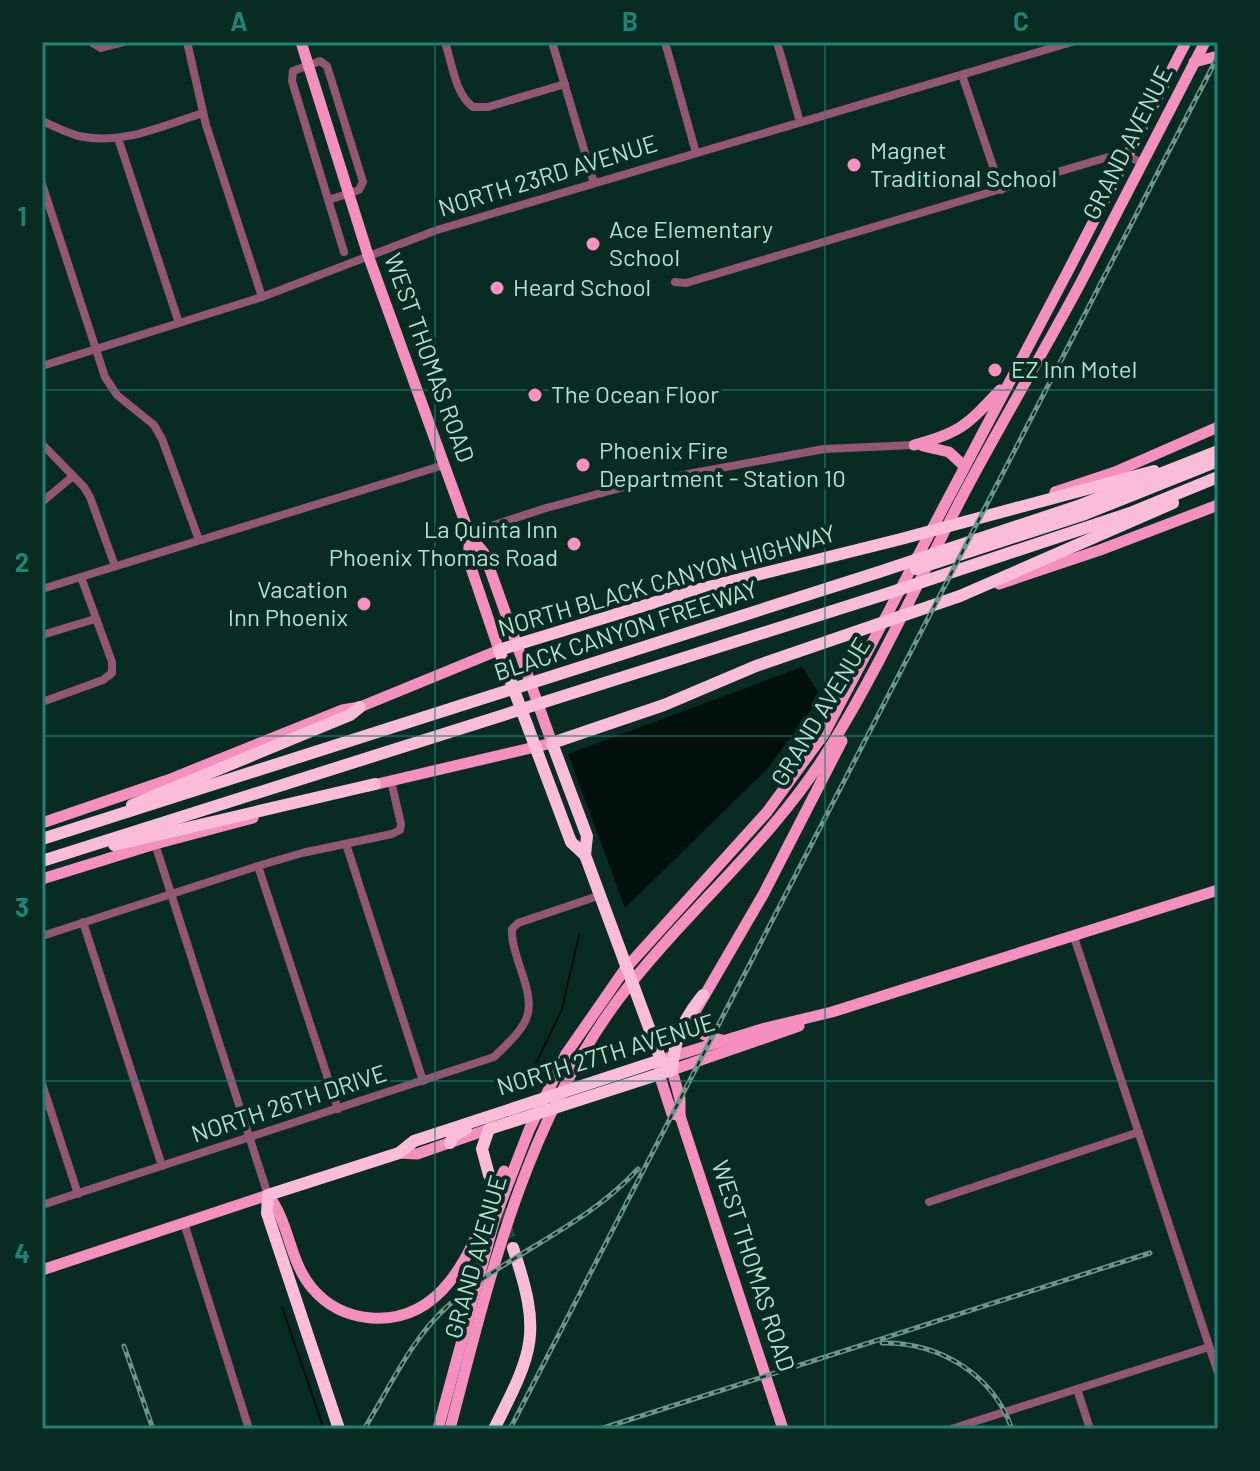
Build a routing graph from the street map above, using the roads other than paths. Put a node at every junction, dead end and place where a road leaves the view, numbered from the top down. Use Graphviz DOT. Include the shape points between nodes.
graph roads {
  1 [pos="124,42"];
  2 [pos="187,42"];
  3 [pos="301,42"];
  4 [pos="445,42"];
  5 [pos="552,42"];
  6 [pos="665,42"];
  7 [pos="777,42"];
  8 [pos="1072,42"];
  9 [pos="1186,42"];
  10 [pos="1205,42"];
  11 [pos="94,44"];
  12 [pos="1218,56"];
  13 [pos="1194,62"];
  14 [pos="308,63"];
  15 [pos="962,75"];
  16 [pos="565,84"];
  17 [pos="203,113"];
  18 [pos="43,122"];
  19 [pos="800,122"];
  20 [pos="118,138"];
  21 [pos="696,153"];
  22 [pos="1127,156"];
  23 [pos="1143,163"];
  24 [pos="594,183"];
  25 [pos="42,184"];
  26 [pos="1001,190"];
  27 [pos="348,194"];
  28 [pos="328,200"];
  29 [pos="344,252"];
  30 [pos="368,255"];
  31 [pos="675,282"];
  32 [pos="262,297"];
  33 [pos="179,323"];
  34 [pos="95,350"];
  35 [pos="42,366"];
  36 [pos="1011,378"];
  37 [pos="1218,427"];
  38 [pos="42,444"];
  39 [pos="914,445"];
  40 [pos="1218,451"];
  41 [pos="1203,458"];
  42 [pos="1218,461"];
  43 [pos="444,465"];
  44 [pos="964,466"];
  45 [pos="72,477"];
  46 [pos="1218,478"];
  47 [pos="42,502"];
  48 [pos="1218,505"];
  49 [pos="971,521"];
  50 [pos="470,536"];
  51 [pos="199,540"];
  52 [pos="115,566"];
  53 [pos="81,577"];
  54 [pos="42,589"];
  55 [pos="960,596"];
  56 [pos="95,619"];
  57 [pos="42,635"];
  58 [pos="517,644"];
  59 [pos="499,650"];
  60 [pos="871,675"];
  61 [pos="42,702"];
  62 [pos="360,707"];
  63 [pos="552,743"];
  64 [pos="534,748"];
  65 [pos="391,781"];
  66 [pos="375,784"];
  67 [pos="95,822"];
  68 [pos="42,823"];
  69 [pos="42,839"];
  70 [pos="155,844"];
  71 [pos="346,844"];
  72 [pos="42,848"];
  73 [pos="83,848"];
  74 [pos="585,855"];
  75 [pos="42,861"];
  76 [pos="258,866"];
  77 [pos="42,879"];
  78 [pos="1218,890"];
  79 [pos="171,894"];
  80 [pos="601,895"];
  81 [pos="83,922"];
  82 [pos="42,936"];
  83 [pos="1074,937"];
  84 [pos="703,995"];
  85 [pos="832,1012"];
  86 [pos="724,1041"];
  87 [pos="566,1054"];
  88 [pos="666,1065"];
  89 [pos="423,1081"];
  90 [pos="42,1084"];
  91 [pos="338,1109"];
  92 [pos="493,1114"];
  93 [pos="489,1129"];
  94 [pos="1139,1132"];
  95 [pos="250,1138"];
  96 [pos="450,1143"];
  97 [pos="399,1153"];
  98 [pos="162,1166"];
  99 [pos="489,1175"];
  100 [pos="78,1194"];
  101 [pos="268,1195"];
  102 [pos="929,1202"];
  103 [pos="42,1205"];
  104 [pos="184,1223"];
  105 [pos="513,1248"];
  106 [pos="42,1270"];
  107 [pos="1209,1347"];
  108 [pos="1218,1373"];
  109 [pos="1077,1389"];
  110 [pos="249,1429"];
  111 [pos="339,1429"];
  112 [pos="438,1429"];
  113 [pos="450,1429"];
  114 [pos="494,1429"];
  115 [pos="783,1429"];
  116 [pos="951,1429"];
  117 [pos="1090,1429"];
  1 -- 11 [label="street" via="107,48"];
  2 -- 17 [label="street"];
  3 -- 14 [label="main road, WEST THOMAS ROAD"];
  4 -- 16 [label="street" via="458,85 473,107"];
  5 -- 16 [label="street"];
  6 -- 21 [label="street"];
  7 -- 19 [label="street"];
  8 -- 15 [label="street, NORTH 23RD AVENUE"];
  9 -- 22 [label="main road, GRAND AVENUE"];
  10 -- 13 [label="main road, GRAND AVENUE"];
  12 -- 13 [label="main road"];
  13 -- 23 [label="main road, GRAND AVENUE"];
  14 -- 27 [label="main road, WEST THOMAS ROAD"];
  14 -- 27 [label="street" via="327,66 360,172 359,190"];
  14 -- 28 [label="street, WEST THOMAS ROAD" via="293,71 292,81"];
  15 -- 19 [label="street, NORTH 23RD AVENUE"];
  15 -- 26 [label="street"];
  16 -- 24 [label="street"];
  17 -- 20 [label="street"];
  17 -- 32 [label="street"];
  18 -- 20 [label="street" via="82,137"];
  19 -- 21 [label="street, NORTH 23RD AVENUE"];
  20 -- 33 [label="street"];
  21 -- 24 [label="street, NORTH 23RD AVENUE"];
  22 -- 23 [label="street"];
  22 -- 26 [label="street"];
  22 -- 36 [label="main road, GRAND AVENUE"];
  23 -- 60 [label="main road, GRAND AVENUE"];
  24 -- 30 [label="street, NORTH 23RD AVENUE"];
  25 -- 34 [label="street"];
  26 -- 31 [label="street"];
  27 -- 28 [label="street"];
  27 -- 30 [label="main road, WEST THOMAS ROAD"];
  28 -- 29 [label="street, WEST THOMAS ROAD"];
  30 -- 32 [label="street, NORTH 23RD AVENUE"];
  30 -- 43 [label="main road, WEST THOMAS ROAD"];
  32 -- 33 [label="street, NORTH 23RD AVENUE"];
  33 -- 34 [label="street, NORTH 23RD AVENUE"];
  34 -- 35 [label="street, NORTH 23RD AVENUE"];
  34 -- 51 [label="street" via="117,395 154,425 162,439"];
  36 -- 39 [label="main road" via="963,428"];
  36 -- 44 [label="main road, GRAND AVENUE"];
  37 -- 49 [label="main road, NORTH BLACK CANYON HIGHWAY" via="1115,472"];
  38 -- 45 [label="street"];
  39 -- 44 [label="main road" via="949,452"];
  39 -- 50 [label="street" via="824,449 663,478 546,508"];
  40 -- 41 [label="highway, BLACK CANYON FREEWAY"];
  41 -- 49 [label="highway"];
  41 -- 67 [label="highway, BLACK CANYON FREEWAY" via="879,572"];
  42 -- 72 [label="highway" via="1044,527"];
  43 -- 50 [label="main road, WEST THOMAS ROAD"];
  43 -- 51 [label="street"];
  44 -- 87 [label="main road, GRAND AVENUE" via="874,644 797,774 625,969"];
  45 -- 47 [label="street"];
  45 -- 52 [label="street" via="90,497"];
  46 -- 55 [label="highway" via="1147,516"];
  46 -- 73 [label="highway, BLACK CANYON FREEWAY" via="1130,513 889,593"];
  48 -- 55 [label="main road"];
  49 -- 58 [label="highway, NORTH BLACK CANYON HIGHWAY" via="692,591"];
  50 -- 58 [label="main road, WEST THOMAS ROAD" via="484,553"];
  50 -- 59 [label="main road, WEST THOMAS ROAD" via="468,559"];
  51 -- 52 [label="street"];
  52 -- 53 [label="street"];
  53 -- 54 [label="street"];
  53 -- 56 [label="street"];
  55 -- 63 [label="highway"];
  56 -- 57 [label="street"];
  56 -- 61 [label="street" via="112,673"];
  58 -- 59 [label="highway, NORTH BLACK CANYON HIGHWAY"];
  58 -- 63 [label="main road, WEST THOMAS ROAD"];
  59 -- 62 [label="main road, NORTH BLACK CANYON HIGHWAY"];
  59 -- 64 [label="highway, WEST THOMAS ROAD"];
  60 -- 84 [label="main road" via="786,851"];
  60 -- 113 [label="main road, GRAND AVENUE" via="792,804 672,936 570,1072 520,1182"];
  62 -- 67 [label="highway"];
  62 -- 68 [label="main road, NORTH BLACK CANYON HIGHWAY"];
  63 -- 64 [label="main road"];
  63 -- 74 [label="highway, WEST THOMAS ROAD" via="587,836"];
  64 -- 65 [label="main road"];
  64 -- 74 [label="highway, WEST THOMAS ROAD" via="571,842"];
  65 -- 66 [label="main road"];
  65 -- 71 [label="street" via="400,830"];
  66 -- 70 [label="main road"];
  66 -- 73 [label="highway" via="124,844"];
  67 -- 69 [label="highway, BLACK CANYON FREEWAY"];
  70 -- 77 [label="main road"];
  70 -- 79 [label="street"];
  71 -- 76 [label="street"];
  71 -- 89 [label="street"];
  73 -- 75 [label="highway, BLACK CANYON FREEWAY"];
  74 -- 80 [label="highway, WEST THOMAS ROAD"];
  76 -- 79 [label="street"];
  76 -- 91 [label="street"];
  78 -- 83 [label="main road, NORTH 27TH AVENUE"];
  79 -- 81 [label="street"];
  79 -- 95 [label="street"];
  80 -- 88 [label="highway, WEST THOMAS ROAD"];
  80 -- 89 [label="street, NORTH 26TH DRIVE" via="512,929 528,988 528,1021 494,1057"];
  81 -- 82 [label="street"];
  81 -- 98 [label="street"];
  83 -- 85 [label="main road, NORTH 27TH AVENUE"];
  83 -- 94 [label="street"];
  84 -- 86 [label="main road" via="694,1016 696,1028 703,1036"];
  84 -- 88 [label="highway"];
  85 -- 86 [label="main road, NORTH 27TH AVENUE"];
  85 -- 88 [label="main road, NORTH 27TH AVENUE" via="765,1039"];
  86 -- 88 [label="main road, NORTH 27TH AVENUE"];
  87 -- 101 [label="main road" via="541,1091 454,1278 426,1305 389,1318 352,1315 334,1307 301,1273 280,1209"];
  87 -- 112 [label="main road, GRAND AVENUE" via="505,1187"];
  88 -- 92 [label="highway, NORTH 27TH AVENUE"];
  88 -- 93 [label="highway, NORTH 27TH AVENUE"];
  88 -- 115 [label="main road, WEST THOMAS ROAD" via="672,1114 680,1116"];
  89 -- 91 [label="street, NORTH 26TH DRIVE"];
  90 -- 100 [label="street"];
  91 -- 95 [label="street, NORTH 26TH DRIVE"];
  92 -- 96 [label="highway" via="457,1133"];
  92 -- 97 [label="highway, NORTH 27TH AVENUE" via="414,1141"];
  93 -- 96 [label="main road, NORTH 27TH AVENUE"];
  93 -- 99 [label="highway" via="482,1149"];
  94 -- 102 [label="street"];
  94 -- 107 [label="street"];
  95 -- 98 [label="street, NORTH 26TH DRIVE"];
  95 -- 101 [label="street"];
  96 -- 97 [label="main road, NORTH 27TH AVENUE" via="417,1154"];
  97 -- 101 [label="highway, NORTH 27TH AVENUE"];
  98 -- 100 [label="street, NORTH 26TH DRIVE"];
  100 -- 103 [label="street, NORTH 26TH DRIVE"];
  101 -- 104 [label="main road, NORTH 27TH AVENUE"];
  101 -- 111 [label="highway" via="267,1213"];
  104 -- 106 [label="main road, NORTH 27TH AVENUE"];
  104 -- 110 [label="street"];
  105 -- 114 [label="highway" via="528,1298 531,1336 524,1367"];
  107 -- 108 [label="street"];
  107 -- 109 [label="street"];
  109 -- 116 [label="street"];
  109 -- 117 [label="street"];
}
